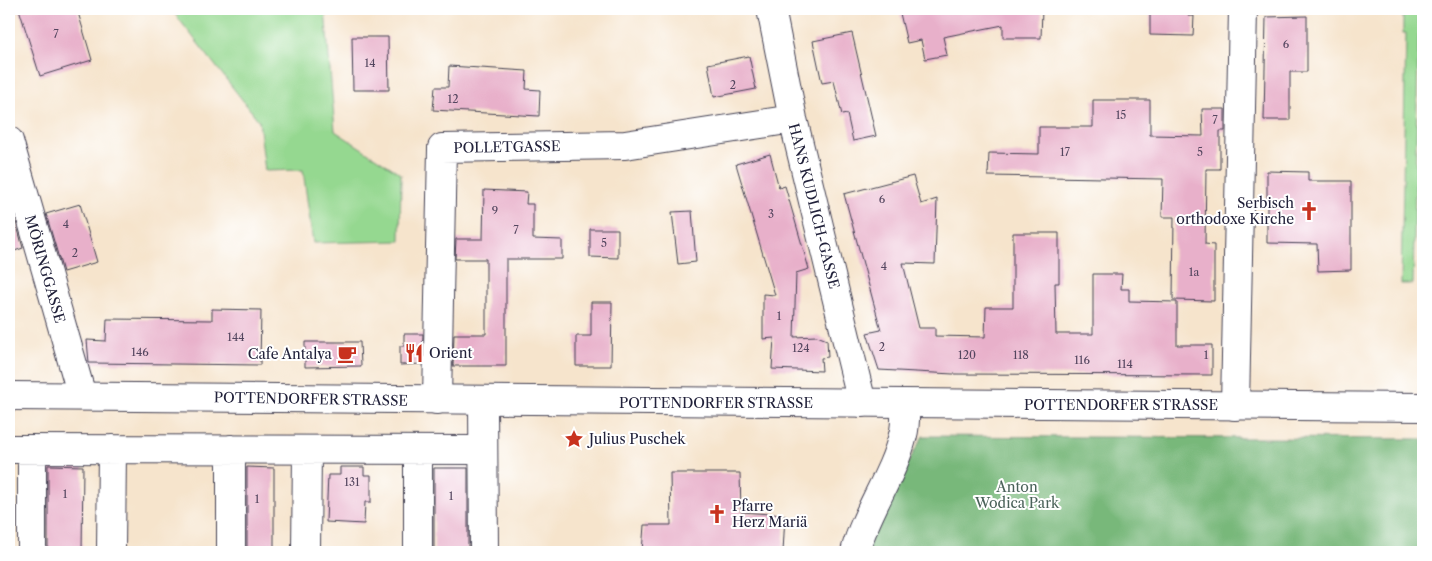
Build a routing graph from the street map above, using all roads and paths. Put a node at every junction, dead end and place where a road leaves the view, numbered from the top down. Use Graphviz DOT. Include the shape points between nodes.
graph roads {
  1 [pos="1243,9"];
  2 [pos="777,10"];
  3 [pos="793,119"];
  4 [pos="9,141"];
  5 [pos="9,396"];
  6 [pos="82,396"];
  7 [pos="437,400"];
  8 [pos="483,401"];
  9 [pos="862,403"];
  10 [pos="905,404"];
  11 [pos="1235,406"];
  12 [pos="1423,407"];
  13 [pos="20,449"];
  14 [pos="112,449"];
  15 [pos="231,449"];
  16 [pos="307,450"];
  17 [pos="418,450"];
  18 [pos="483,450"];
  19 [pos="32,552"];
  20 [pos="111,552"];
  21 [pos="231,552"];
  22 [pos="306,552"];
  23 [pos="418,552"];
  24 [pos="484,552"];
  25 [pos="855,552"];
  1 -- 11 [label="street"];
  2 -- 3 [label="street, HANS KUDLICH-GASSE"];
  3 -- 7 [label="street, POLLETGASSE" via="625,145 442,148"];
  3 -- 9 [label="street, HANS KUDLICH-GASSE"];
  4 -- 6 [label="street, MÖRINGGASSE"];
  5 -- 6 [label="street, POTTENDORFER STRASSE"];
  6 -- 7 [label="street, POTTENDORFER STRASSE"];
  7 -- 8 [label="street, POTTENDORFER STRASSE"];
  8 -- 9 [label="street, POTTENDORFER STRASSE"];
  8 -- 18 [label="street"];
  9 -- 10 [label="street, POTTENDORFER STRASSE"];
  10 -- 11 [label="street, POTTENDORFER STRASSE"];
  10 -- 25 [label="street" via="904,433 894,465 860,532"];
  11 -- 12 [label="street, POTTENDORFER STRASSE"];
  13 -- 14 [label="street"];
  13 -- 19 [label="street"];
  14 -- 15 [label="street"];
  14 -- 20 [label="street"];
  15 -- 16 [label="street"];
  15 -- 21 [label="street"];
  16 -- 17 [label="street"];
  16 -- 22 [label="street"];
  17 -- 18 [label="street"];
  17 -- 23 [label="street"];
  18 -- 24 [label="street"];
}
